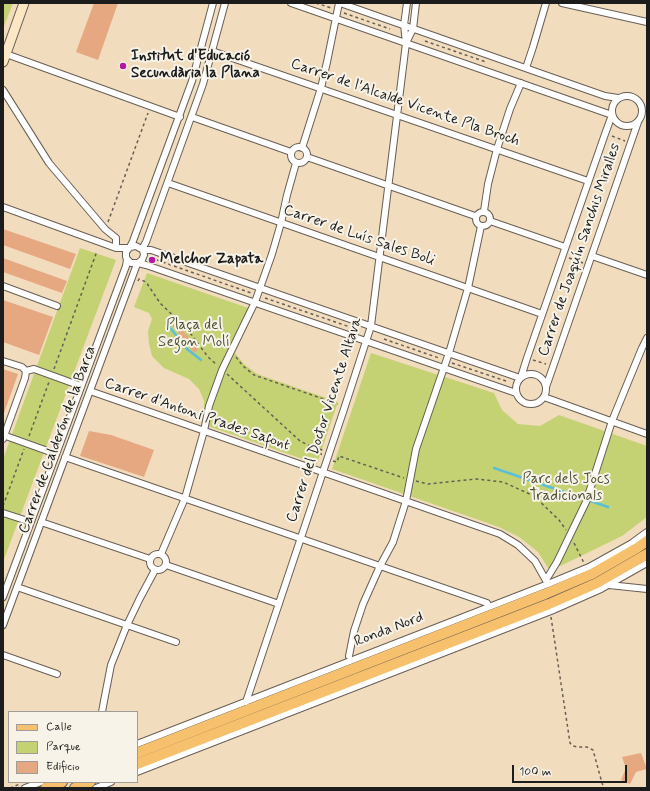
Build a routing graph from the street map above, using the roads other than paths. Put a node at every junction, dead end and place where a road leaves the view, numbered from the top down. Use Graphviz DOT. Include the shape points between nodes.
graph roads {
  1 [pos="24,3"];
  2 [pos="213,3"];
  3 [pos="225,3"];
  4 [pos="291,3"];
  5 [pos="339,3"];
  6 [pos="407,3"];
  7 [pos="416,3"];
  8 [pos="546,3"];
  9 [pos="562,3"];
  10 [pos="336,19"];
  11 [pos="647,22"];
  12 [pos="404,25"];
  13 [pos="413,29"];
  14 [pos="406,43"];
  15 [pos="212,51"];
  16 [pos="4,58"];
  17 [pos="526,68"];
  18 [pos="521,83"];
  19 [pos="321,88"];
  20 [pos="3,90"];
  21 [pos="618,98"];
  22 [pos="397,115"];
  23 [pos="612,115"];
  24 [pos="645,115"];
  25 [pos="180,117"];
  26 [pos="192,118"];
  27 [pos="638,122"];
  28 [pos="302,148"];
  29 [pos="497,149"];
  30 [pos="291,152"];
  31 [pos="307,157"];
  32 [pos="296,163"];
  33 [pos="588,181"];
  34 [pos="168,183"];
  35 [pos="389,186"];
  36 [pos="3,207"];
  37 [pos="484,211"];
  38 [pos="475,216"];
  39 [pos="490,221"];
  40 [pos="281,223"];
  41 [pos="481,226"];
  42 [pos="130,247"];
  43 [pos="565,247"];
  44 [pos="116,248"];
  45 [pos="142,249"];
  46 [pos="592,256"];
  47 [pos="380,257"];
  48 [pos="127,258"];
  49 [pos="138,263"];
  50 [pos="647,276"];
  51 [pos="3,286"];
  52 [pos="260,288"];
  53 [pos="468,288"];
  54 [pos="255,302"];
  55 [pos="57,306"];
  56 [pos="542,314"];
  57 [pos="371,326"];
  58 [pos="647,338"];
  59 [pos="367,341"];
  60 [pos="645,349"];
  61 [pos="449,353"];
  62 [pos="3,361"];
  63 [pos="444,368"];
  64 [pos="26,371"];
  65 [pos="521,377"];
  66 [pos="81,386"];
  67 [pos="546,387"];
  68 [pos="90,391"];
  69 [pos="516,393"];
  70 [pos="544,397"];
  71 [pos="612,421"];
  72 [pos="204,431"];
  73 [pos="647,434"];
  74 [pos="3,436"];
  75 [pos="56,454"];
  76 [pos="65,456"];
  77 [pos="323,472"];
  78 [pos="185,498"];
  79 [pos="406,501"];
  80 [pos="3,513"];
  81 [pos="31,522"];
  82 [pos="41,522"];
  83 [pos="647,532"];
  84 [pos="301,539"];
  85 [pos="647,541"];
  86 [pos="161,554"];
  87 [pos="647,554"];
  88 [pos="150,559"];
  89 [pos="647,563"];
  90 [pos="166,565"];
  91 [pos="380,566"];
  92 [pos="155,570"];
  93 [pos="547,582"];
  94 [pos="609,584"];
  95 [pos="17,587"];
  96 [pos="647,589"];
  97 [pos="3,596"];
  98 [pos="279,604"];
  99 [pos="489,607"];
  100 [pos="3,625"];
  101 [pos="127,625"];
  102 [pos="176,642"];
  103 [pos="3,655"];
  104 [pos="350,656"];
  105 [pos="57,674"];
  106 [pos="246,702"];
  107 [pos="102,711"];
  108 [pos="138,744"];
  109 [pos="138,753"];
  110 [pos="138,764"];
  111 [pos="138,772"];
  112 [pos="36,783"];
  113 [pos="59,783"];
  114 [pos="88,783"];
  115 [pos="108,783"];
  116 [pos="23,786"];
  117 [pos="46,788"];
  118 [pos="75,788"];
  119 [pos="96,788"];
  1 -- 16 [label="street"];
  2 -- 25 [label="street"];
  3 -- 15 [label="street"];
  4 -- 10 [label="street"];
  5 -- 10 [label="street"];
  5 -- 12 [label="street"];
  6 -- 12 [label="street, Carrer del Doctor Vicente Altava"];
  7 -- 13 [label="street, Carrer del Doctor Vicente Altava"];
  8 -- 17 [label="street"];
  9 -- 11 [label="street"];
  10 -- 14 [label="street"];
  10 -- 19 [label="street"];
  12 -- 13 [label="street"];
  12 -- 14 [label="street, Carrer del Doctor Vicente Altava"];
  13 -- 14 [label="street, Carrer del Doctor Vicente Altava"];
  13 -- 17 [label="street"];
  14 -- 18 [label="street"];
  14 -- 22 [label="street, Carrer del Doctor Vicente Altava"];
  15 -- 19 [label="street, Carrer de l'Alcalde Vicente Pla Broch"];
  15 -- 26 [label="street"];
  16 -- 25 [label="street"];
  17 -- 21 [label="street" via="605,96"];
  18 -- 23 [label="street"];
  18 -- 29 [label="street"];
  19 -- 22 [label="street, Carrer de l'Alcalde Vicente Pla Broch"];
  19 -- 28 [label="street"];
  20 -- 44 [label="street" via="49,163 105,229 116,238"];
  21 -- 23 [label="street" via="612,106"];
  21 -- 24 [label="street" via="626,95 636,98 642,105"];
  22 -- 29 [label="street, Carrer de l'Alcalde Vicente Pla Broch"];
  22 -- 35 [label="street, Carrer del Doctor Vicente Altava"];
  23 -- 27 [label="street" via="619,124 629,126"];
  23 -- 33 [label="street, Carrer de Joaquín Sanchis Miralles"];
  24 -- 27 [label="street"];
  25 -- 42 [label="street"];
  26 -- 30 [label="street"];
  26 -- 34 [label="street"];
  27 -- 46 [label="street, Carrer de Joaquín Sanchis Miralles"];
  28 -- 30 [label="street" via="296,147"];
  28 -- 31 [label="street"];
  29 -- 33 [label="street, Carrer de l'Alcalde Vicente Pla Broch"];
  29 -- 37 [label="street"];
  30 -- 32 [label="street"];
  31 -- 32 [label="street" via="303,162"];
  31 -- 35 [label="street"];
  32 -- 40 [label="street"];
  33 -- 43 [label="street, Carrer de Joaquín Sanchis Miralles"];
  34 -- 40 [label="street, Carrer de Luís Sales Boli"];
  34 -- 45 [label="street"];
  35 -- 38 [label="street"];
  35 -- 47 [label="street, Carrer del Doctor Vicente Altava"];
  36 -- 44 [label="street"];
  37 -- 38 [label="street"];
  37 -- 39 [label="street" via="489,214"];
  38 -- 41 [label="street" via="476,222"];
  39 -- 41 [label="street"];
  39 -- 43 [label="street"];
  40 -- 47 [label="street, Carrer de Luís Sales Boli"];
  40 -- 52 [label="street"];
  41 -- 53 [label="street"];
  42 -- 44 [label="street"];
  42 -- 45 [label="street"];
  42 -- 48 [label="street" via="126,252"];
  43 -- 56 [label="street, Carrer de Joaquín Sanchis Miralles"];
  44 -- 48 [label="street"];
  45 -- 49 [label="street" via="144,255"];
  45 -- 52 [label="street"];
  46 -- 50 [label="street"];
  46 -- 67 [label="street, Carrer de Joaquín Sanchis Miralles"];
  47 -- 53 [label="street, Carrer de Luís Sales Boli"];
  47 -- 57 [label="street, Carrer del Doctor Vicente Altava"];
  48 -- 49 [label="street" via="131,263"];
  48 -- 66 [label="street, Carrer de Calderón de la Barca"];
  49 -- 54 [label="street"];
  49 -- 68 [label="street, Carrer de Calderón de la Barca"];
  51 -- 55 [label="street"];
  52 -- 54 [label="street"];
  52 -- 57 [label="street"];
  53 -- 56 [label="street, Carrer de Luís Sales Boli"];
  53 -- 61 [label="street"];
  54 -- 59 [label="street"];
  54 -- 72 [label="street" via="222,370 209,406"];
  56 -- 65 [label="street, Carrer de Joaquín Sanchis Miralles"];
  57 -- 59 [label="street, Carrer del Doctor Vicente Altava"];
  57 -- 61 [label="street"];
  58 -- 60 [label="street"];
  59 -- 63 [label="street"];
  59 -- 77 [label="street, Carrer del Doctor Vicente Altava"];
  60 -- 71 [label="street"];
  61 -- 63 [label="street"];
  61 -- 65 [label="street"];
  62 -- 64 [label="street, Carrer d'Antoni Prades Safont" via="22,367"];
  63 -- 69 [label="street"];
  63 -- 79 [label="street" via="416,449"];
  64 -- 66 [label="street, Carrer d'Antoni Prades Safont" via="34,369"];
  64 -- 74 [label="street"];
  65 -- 67 [label="street" via="531,374 541,378"];
  65 -- 69 [label="street" via="516,385"];
  66 -- 75 [label="street, Carrer de Calderón de la Barca"];
  67 -- 70 [label="street"];
  68 -- 72 [label="street, Carrer d'Antoni Prades Safont"];
  68 -- 76 [label="street, Carrer de Calderón de la Barca"];
  69 -- 70 [label="street" via="521,401 528,404 537,403"];
  70 -- 71 [label="street"];
  71 -- 73 [label="street"];
  71 -- 93 [label="street" via="587,500"];
  72 -- 77 [label="street, Carrer d'Antoni Prades Safont"];
  72 -- 78 [label="street"];
  74 -- 75 [label="street"];
  75 -- 81 [label="street, Carrer de Calderón de la Barca"];
  76 -- 78 [label="street"];
  76 -- 82 [label="street, Carrer de Calderón de la Barca"];
  77 -- 79 [label="street, Carrer d'Antoni Prades Safont"];
  77 -- 84 [label="street, Carrer del Doctor Vicente Altava"];
  78 -- 84 [label="street"];
  78 -- 86 [label="street"];
  79 -- 91 [label="street" via="393,542"];
  79 -- 93 [label="street, Carrer d'Antoni Prades Safont" via="500,534 518,545 535,561"];
  80 -- 81 [label="street"];
  81 -- 97 [label="street, Carrer de Calderón de la Barca"];
  82 -- 88 [label="street"];
  82 -- 95 [label="street, Carrer de Calderón de la Barca"];
  83 -- 93 [label="street, Ronda Nord" via="589,567"];
  84 -- 91 [label="street"];
  84 -- 98 [label="street, Carrer del Doctor Vicente Altava"];
  85 -- 109 [label="main road, Ronda Nord" via="592,574 545,594"];
  86 -- 88 [label="street" via="155,554"];
  86 -- 90 [label="street" via="166,559"];
  87 -- 110 [label="main road" via="597,583 548,604"];
  88 -- 92 [label="street" via="150,566"];
  89 -- 94 [label="street"];
  90 -- 92 [label="street" via="161,570"];
  90 -- 98 [label="street"];
  91 -- 99 [label="street" via="487,603"];
  91 -- 104 [label="street" via="363,604 354,631"];
  92 -- 101 [label="street"];
  93 -- 99 [label="street, Ronda Nord"];
  94 -- 96 [label="street"];
  94 -- 111 [label="street" via="551,611"];
  95 -- 100 [label="street, Carrer de Calderón de la Barca"];
  95 -- 101 [label="street"];
  98 -- 106 [label="street, Carrer del Doctor Vicente Altava"];
  99 -- 106 [label="street, Ronda Nord"];
  101 -- 102 [label="street"];
  101 -- 107 [label="street" via="111,665"];
  103 -- 105 [label="street"];
  106 -- 108 [label="street, Ronda Nord"];
  112 -- 116 [label="street"];
  113 -- 117 [label="main road"];
  114 -- 118 [label="main road"];
  115 -- 119 [label="street"];
}
